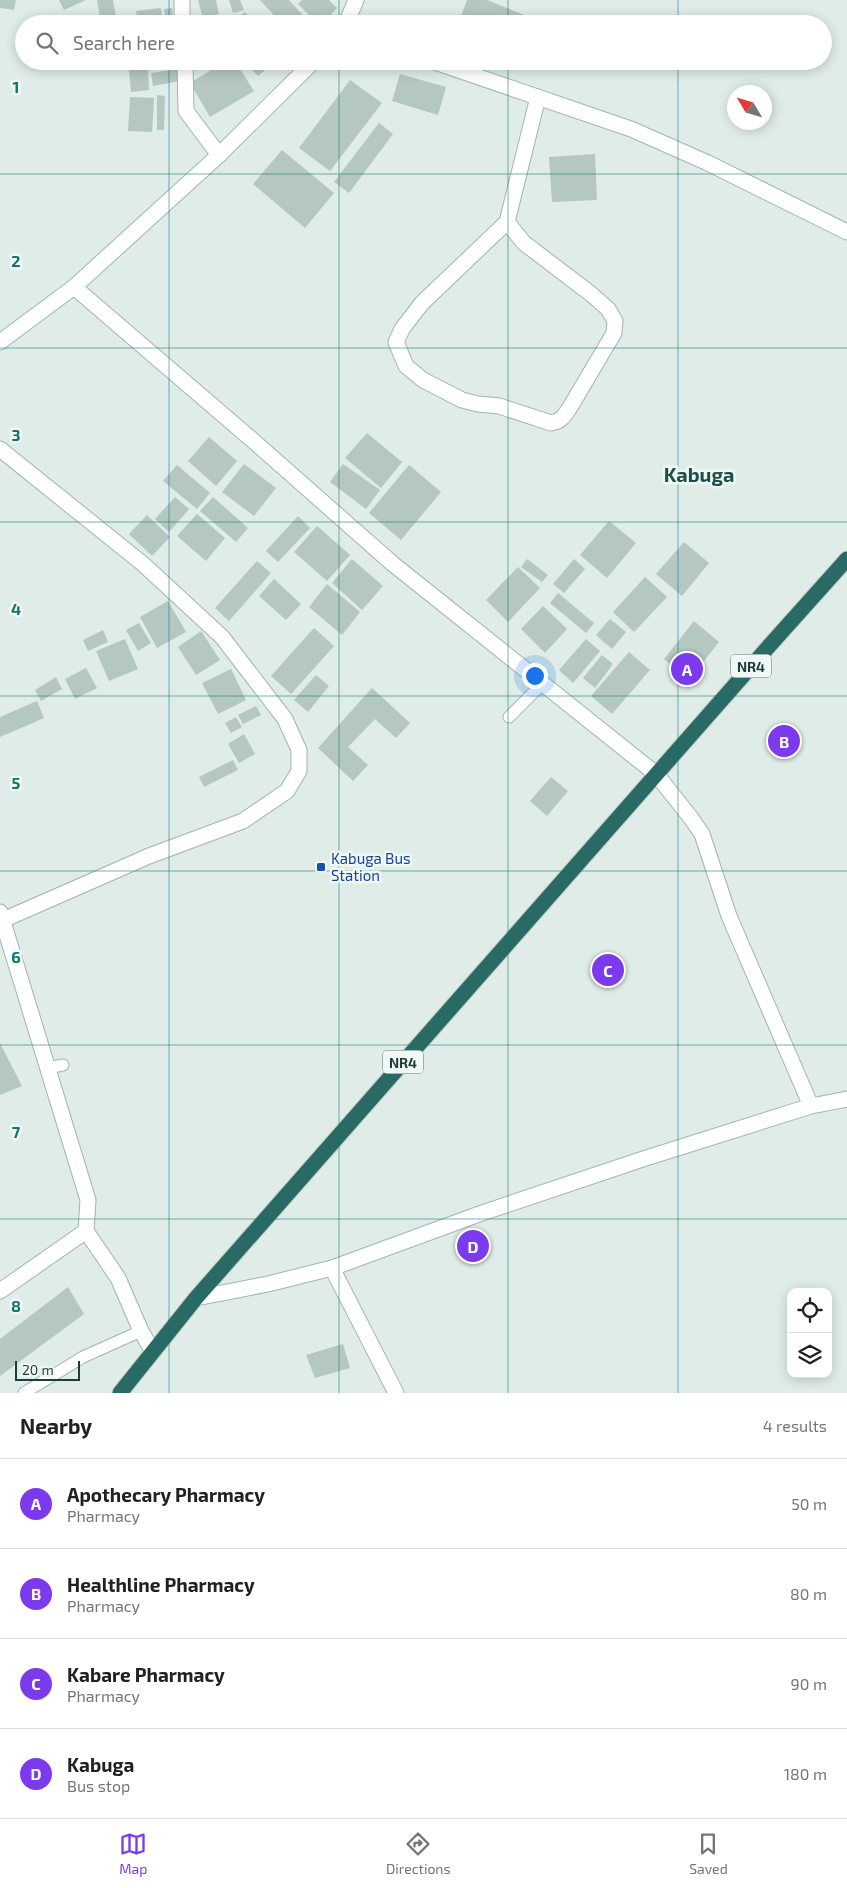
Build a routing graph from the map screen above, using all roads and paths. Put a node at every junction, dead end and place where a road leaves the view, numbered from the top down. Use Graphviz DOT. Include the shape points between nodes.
graph roads {
  1 [pos="182,0"];
  2 [pos="356,0"];
  3 [pos="182,15"];
  4 [pos="350,15"];
  5 [pos="186,70"];
  6 [pos="305,70"];
  7 [pos="458,70"];
  8 [pos="538,97"];
  9 [pos="219,155"];
  10 [pos="507,222"];
  11 [pos="847,232"];
  12 [pos="74,287"];
  13 [pos="0,342"];
  14 [pos="0,449"];
  15 [pos="847,559"];
  16 [pos="542,684"];
  17 [pos="509,717"];
  18 [pos="656,774"];
  19 [pos="2,916"];
  20 [pos="62,1065"];
  21 [pos="47,1068"];
  22 [pos="847,1099"];
  23 [pos="811,1106"];
  24 [pos="86,1231"];
  25 [pos="332,1268"];
  26 [pos="0,1291"];
  27 [pos="196,1298"];
  28 [pos="141,1331"];
  29 [pos="153,1352"];
  30 [pos="24,1393"];
  31 [pos="120,1393"];
  32 [pos="396,1393"];
  1 -- 3 [label="street"];
  2 -- 4 [label="street"];
  5 -- 9 [label="street" via="186,110"];
  6 -- 9 [label="street"];
  7 -- 8 [label="street"];
  8 -- 10 [label="street"];
  8 -- 11 [label="street" via="700,159"];
  9 -- 12 [label="street"];
  10 -- 10 [label="street" via="524,243 608,309 615,321 614,332 569,409 558,421 551,423 500,406 462,400 423,380 406,366 396,342 422,303"];
  12 -- 13 [label="street"];
  12 -- 16 [label="street" via="393,564"];
  14 -- 19 [label="street" via="142,564 222,637 285,719 299,750 299,771 287,791 243,821"];
  15 -- 18 [label="highway, NR4"];
  16 -- 17 [label="lane"];
  16 -- 18 [label="street"];
  18 -- 23 [label="street" via="702,834 729,916"];
  18 -- 27 [label="highway, NR4"];
  19 -- 21 [label="street"];
  20 -- 21 [label="lane"];
  21 -- 24 [label="street" via="88,1200"];
  22 -- 23 [label="street"];
  23 -- 25 [label="street" via="591,1176"];
  24 -- 26 [label="street"];
  24 -- 28 [label="street" via="118,1278"];
  25 -- 27 [label="street"];
  25 -- 32 [label="street"];
  27 -- 29 [label="highway, NR4"];
  28 -- 29 [label="street"];
  28 -- 30 [label="lane" via="83,1357"];
  29 -- 31 [label="highway, NR4"];
}
